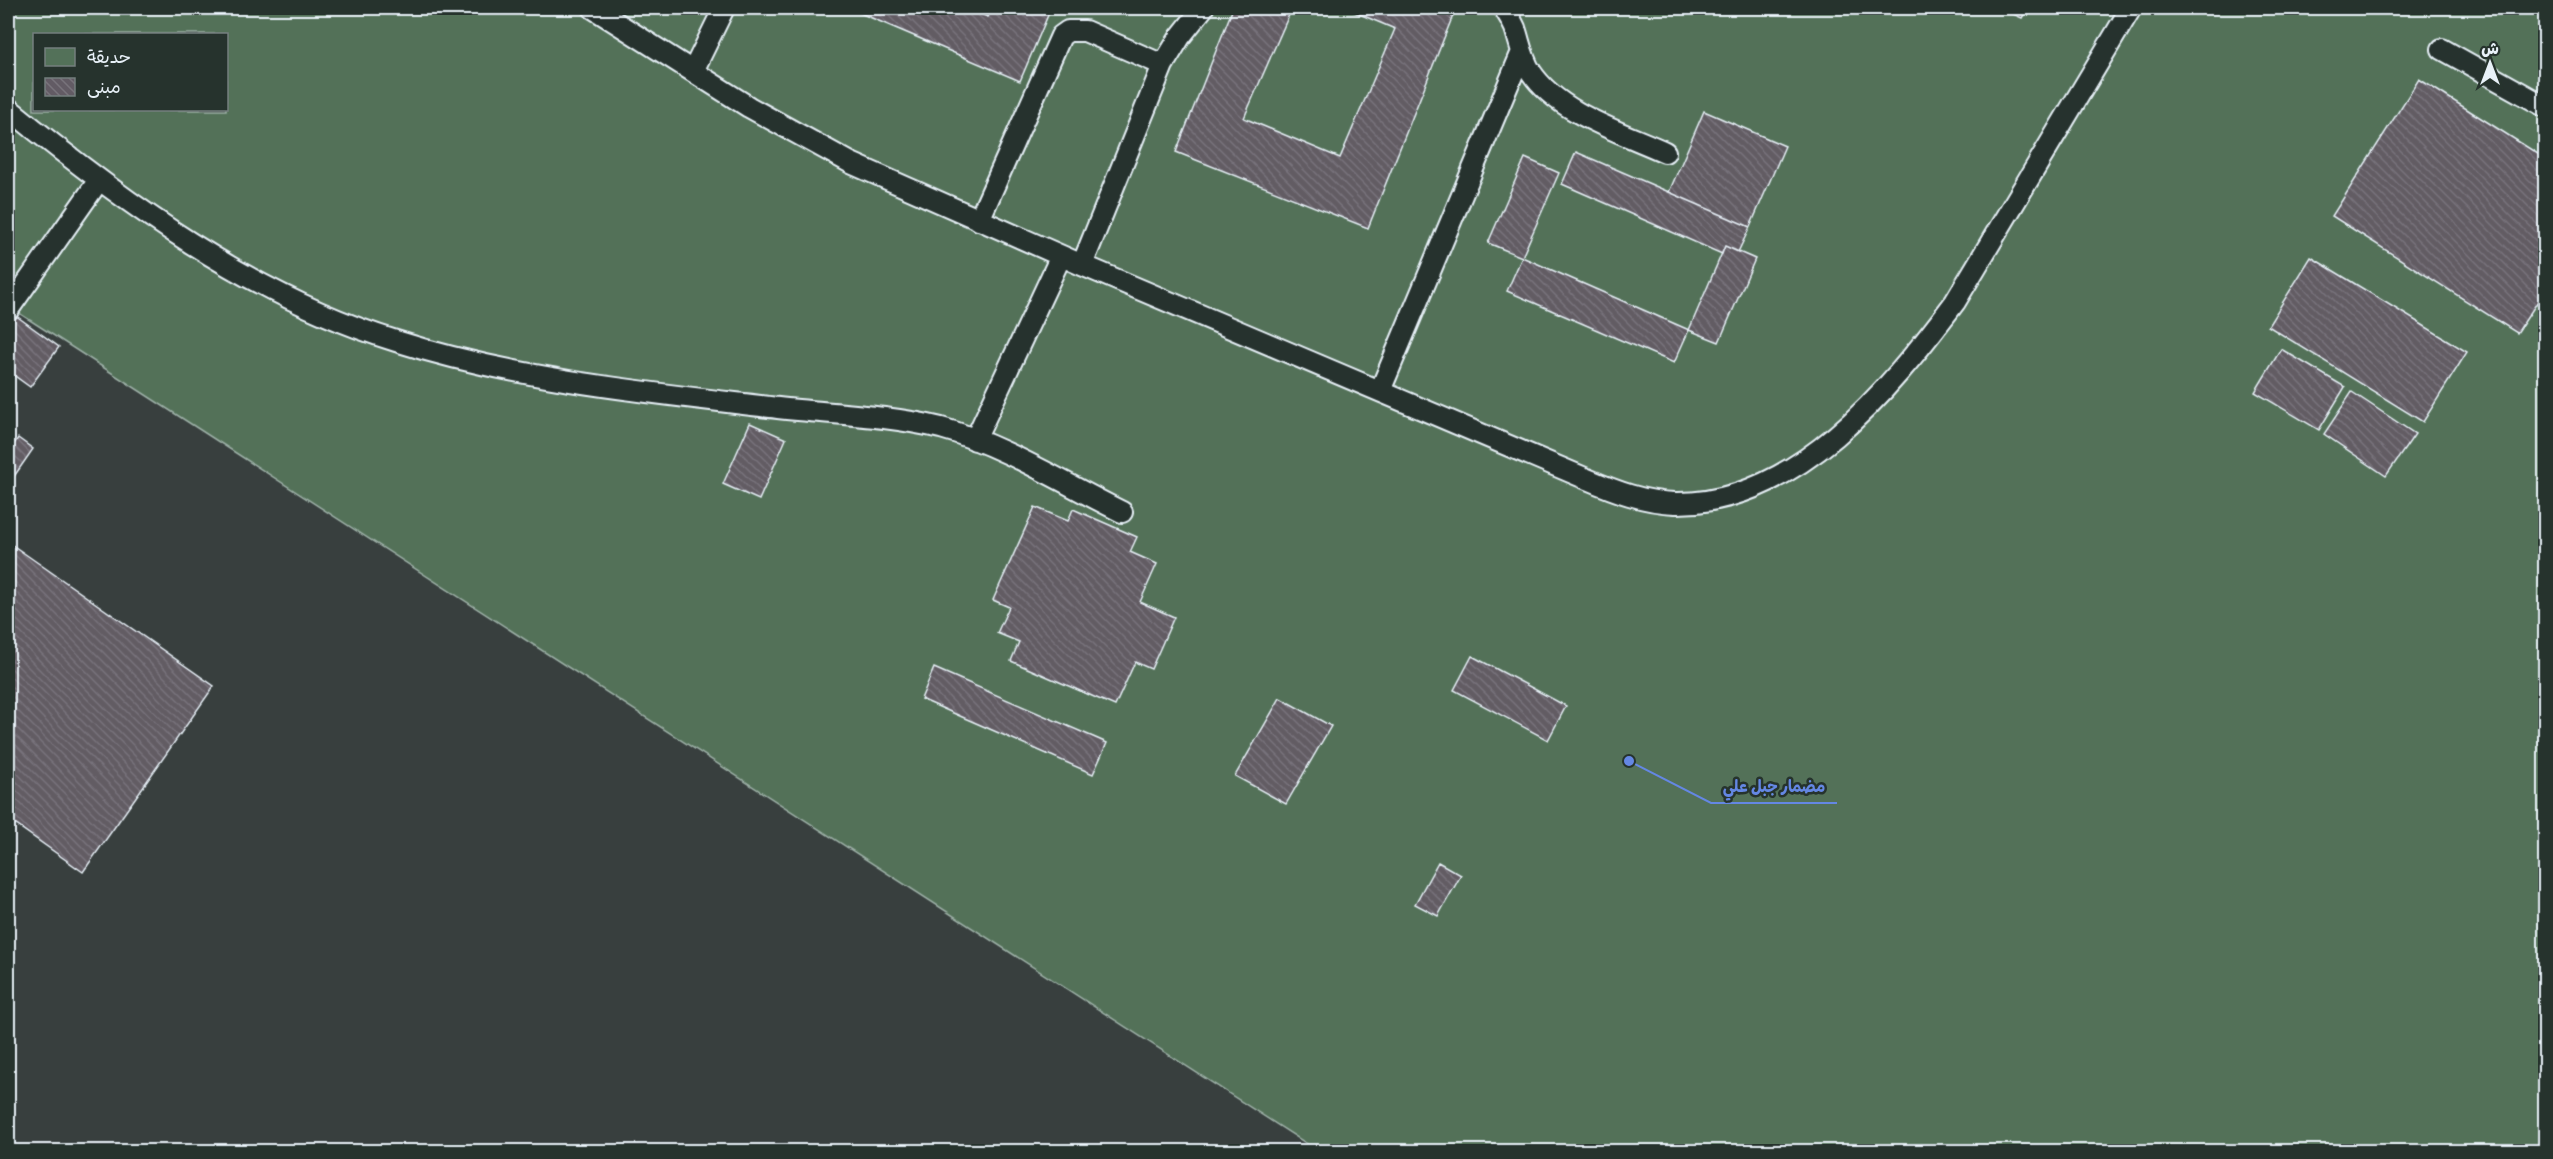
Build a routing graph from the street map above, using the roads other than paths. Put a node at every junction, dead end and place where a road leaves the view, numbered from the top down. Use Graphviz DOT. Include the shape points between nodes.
graph roads {
  1 [pos="593,8"];
  2 [pos="724,8"];
  3 [pos="1203,8"];
  4 [pos="1504,8"];
  5 [pos="2131,8"];
  6 [pos="2442,49"];
  7 [pos="1521,54"];
  8 [pos="1163,65"];
  9 [pos="693,71"];
  10 [pos="2546,107"];
  11 [pos="8,108"];
  12 [pos="1665,152"];
  13 [pos="99,180"];
  14 [pos="979,220"];
  15 [pos="1061,256"];
  16 [pos="1082,266"];
  17 [pos="8,310"];
  18 [pos="1380,391"];
  19 [pos="975,440"];
  20 [pos="1122,513"];
  1 -- 9 [label="lane"];
  2 -- 9 [label="lane"];
  3 -- 8 [label="lane"];
  4 -- 7 [label="lane" via="1515,27"];
  5 -- 18 [label="lane" via="1955,302 1922,346 1845,427 1802,462 1763,485 1720,499 1675,503 1629,496"];
  6 -- 10 [label="lane"];
  7 -- 12 [label="lane" via="1544,88 1559,101"];
  7 -- 18 [label="lane"];
  8 -- 14 [label="lane" via="1085,31 1068,31 1061,36"];
  8 -- 16 [label="lane"];
  9 -- 14 [label="lane" via="799,136"];
  11 -- 13 [label="lane"];
  13 -- 17 [label="lane"];
  13 -- 19 [label="lane" via="227,266 309,308 395,341 483,364 573,380 726,402 908,421"];
  14 -- 15 [label="lane"];
  15 -- 16 [label="lane"];
  15 -- 19 [label="lane"];
  16 -- 18 [label="lane"];
  19 -- 20 [label="lane"];
}
